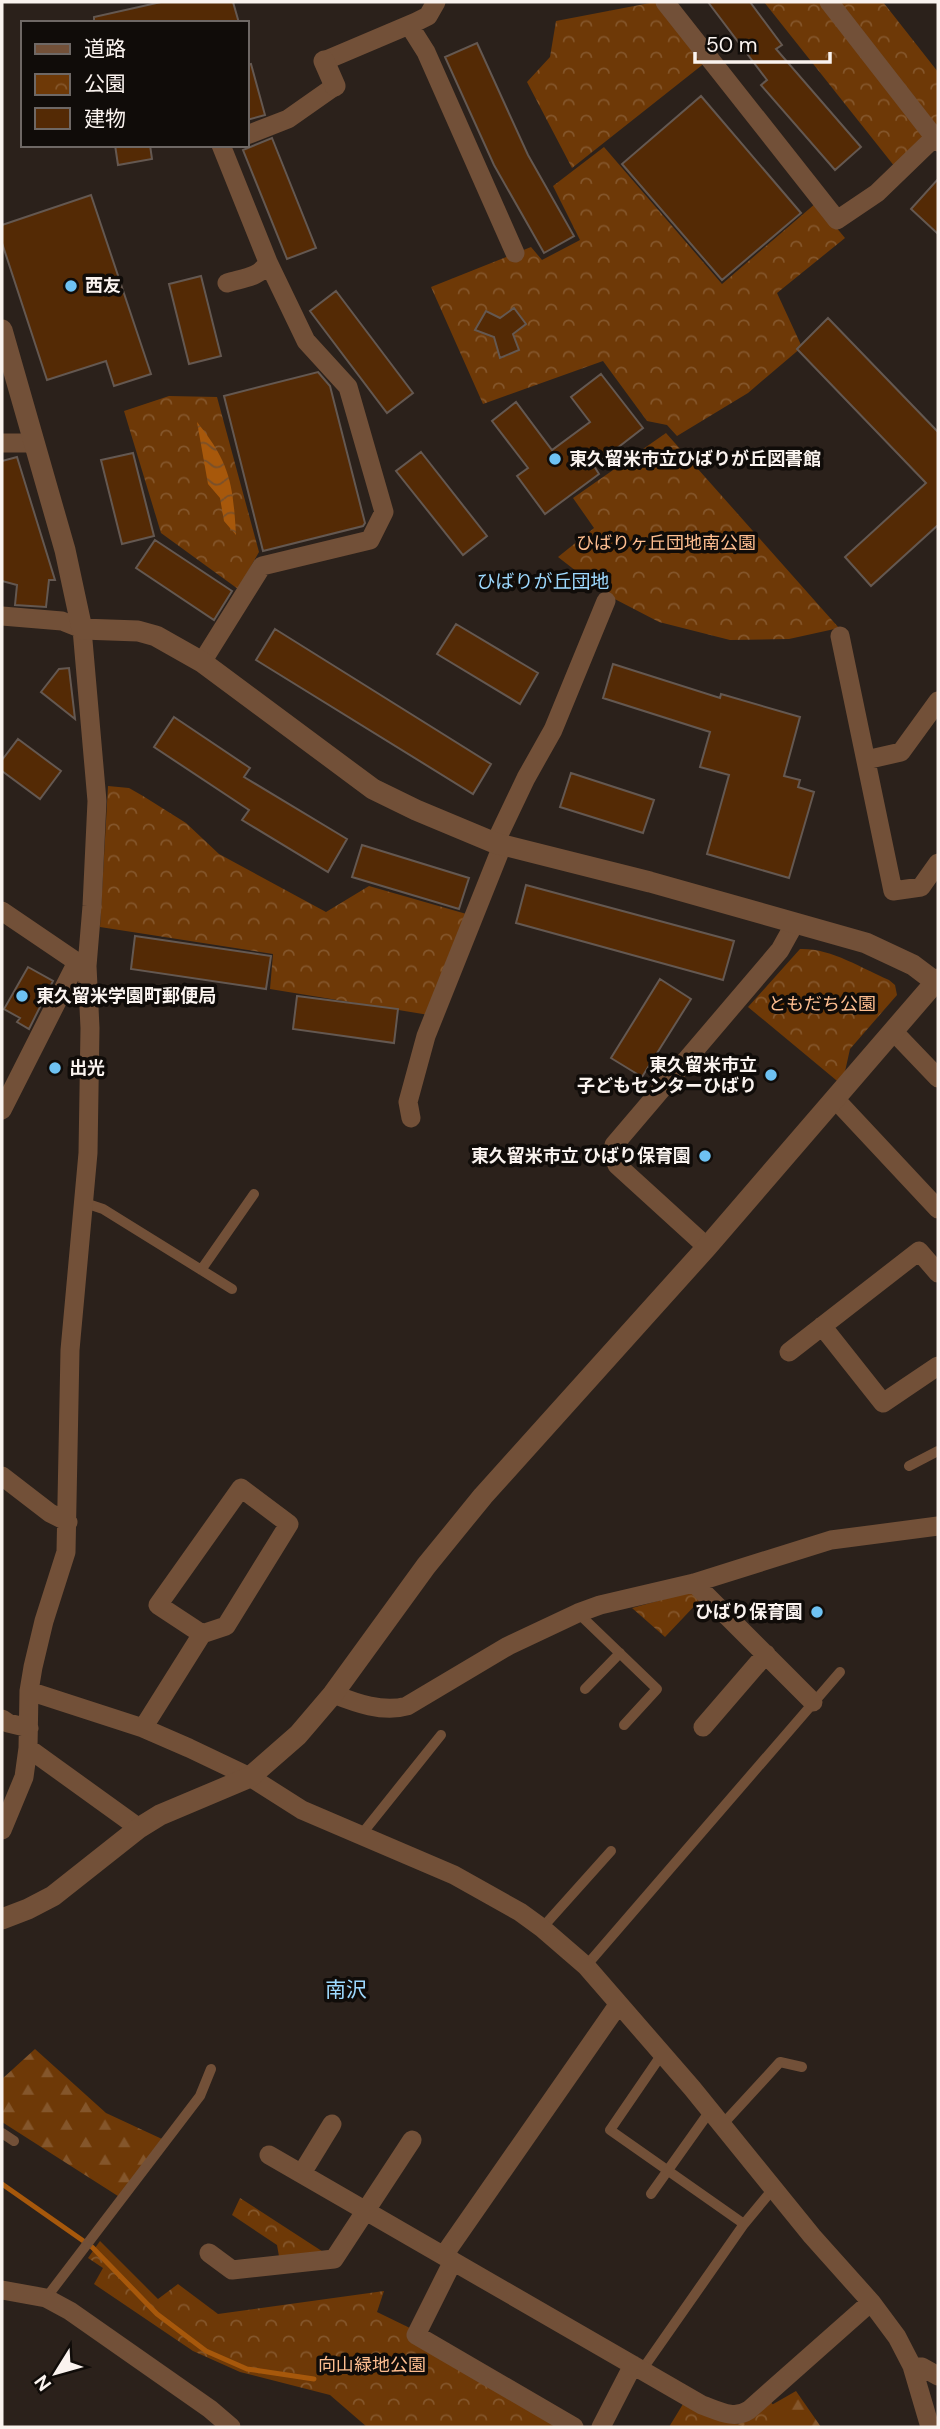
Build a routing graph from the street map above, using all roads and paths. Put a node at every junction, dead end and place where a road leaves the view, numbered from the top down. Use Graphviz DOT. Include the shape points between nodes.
graph roads {
  1 [pos="436,2"];
  2 [pos="665,2"];
  3 [pos="828,2"];
  4 [pos="409,25"];
  5 [pos="324,61"];
  6 [pos="335,86"];
  7 [pos="248,135"];
  8 [pos="937,138"];
  9 [pos="222,147"];
  10 [pos="514,253"];
  11 [pos="268,262"];
  12 [pos="227,283"];
  13 [pos="2,330"];
  14 [pos="2,443"];
  15 [pos="35,443"];
  16 [pos="606,601"];
  17 [pos="2,617"];
  18 [pos="82,629"];
  19 [pos="840,636"];
  20 [pos="202,662"];
  21 [pos="938,701"];
  22 [pos="866,760"];
  23 [pos="498,844"];
  24 [pos="938,863"];
  25 [pos="2,911"];
  26 [pos="794,923"];
  27 [pos="82,964"];
  28 [pos="938,982"];
  29 [pos="894,1032"];
  30 [pos="938,1078"];
  31 [pos="836,1100"];
  32 [pos="2,1110"];
  33 [pos="411,1118"];
  34 [pos="254,1194"];
  35 [pos="85,1203"];
  36 [pos="938,1209"];
  37 [pos="706,1247"];
  38 [pos="201,1270"];
  39 [pos="938,1273"];
  40 [pos="232,1289"];
  41 [pos="822,1326"];
  42 [pos="789,1352"];
  43 [pos="938,1366"];
  44 [pos="938,1451"];
  45 [pos="909,1466"];
  46 [pos="2,1476"];
  47 [pos="68,1522"];
  48 [pos="938,1527"];
  49 [pos="694,1583"];
  50 [pos="578,1613"];
  51 [pos="202,1634"];
  52 [pos="620,1653"];
  53 [pos="766,1654"];
  54 [pos="841,1672"];
  55 [pos="585,1689"];
  56 [pos="29,1692"];
  57 [pos="333,1694"];
  58 [pos="813,1702"];
  59 [pos="2,1719"];
  60 [pos="624,1725"];
  61 [pos="703,1727"];
  62 [pos="143,1728"];
  63 [pos="441,1735"];
  64 [pos="29,1738"];
  65 [pos="250,1777"];
  66 [pos="139,1828"];
  67 [pos="2,1830"];
  68 [pos="361,1835"];
  69 [pos="611,1851"];
  70 [pos="2,1919"];
  71 [pos="542,1928"];
  72 [pos="586,1966"];
  73 [pos="618,2006"];
  74 [pos="662,2054"];
  75 [pos="802,2067"];
  76 [pos="211,2069"];
  77 [pos="715,2118"];
  78 [pos="332,2124"];
  79 [pos="2,2133"];
  80 [pos="412,2140"];
  81 [pos="14,2141"];
  82 [pos="270,2154"];
  83 [pos="667,2170"];
  84 [pos="302,2174"];
  85 [pos="773,2189"];
  86 [pos="651,2194"];
  87 [pos="365,2210"];
  88 [pos="744,2224"];
  89 [pos="209,2253"];
  90 [pos="448,2258"];
  91 [pos="2,2290"];
  92 [pos="46,2298"];
  93 [pos="871,2302"];
  94 [pos="912,2366"];
  95 [pos="637,2367"];
  96 [pos="938,2376"];
  97 [pos="231,2427"];
  98 [pos="574,2427"];
  99 [pos="601,2427"];
  100 [pos="930,2427"];
  1 -- 4 [label="street" via="428,16"];
  2 -- 8 [label="street" via="837,220 877,193"];
  3 -- 8 [label="street"];
  4 -- 5 [label="street"];
  4 -- 10 [label="street" via="426,52"];
  5 -- 6 [label="street"];
  6 -- 7 [label="street" via="288,119"];
  9 -- 11 [label="street"];
  11 -- 12 [label="street" via="258,274"];
  11 -- 20 [label="street" via="306,341 348,387 384,512 370,540 262,566"];
  13 -- 15 [label="street"];
  14 -- 15 [label="street"];
  15 -- 18 [label="street"];
  16 -- 23 [label="street" via="553,730"];
  17 -- 18 [label="street" via="62,621"];
  18 -- 20 [label="street" via="138,631"];
  18 -- 27 [label="street" via="97,802 92,906"];
  19 -- 22 [label="street"];
  20 -- 23 [label="street" via="373,789"];
  21 -- 22 [label="street" via="901,752"];
  22 -- 24 [label="street" via="893,891 921,887"];
  23 -- 26 [label="street"];
  23 -- 33 [label="street" via="426,1036 408,1102"];
  25 -- 27 [label="street"];
  26 -- 28 [label="street" via="882,950"];
  26 -- 37 [label="street" via="773,959 612,1152 617,1165"];
  27 -- 32 [label="street"];
  27 -- 35 [label="street" via="90,1028"];
  28 -- 29 [label="street"];
  29 -- 30 [label="street"];
  29 -- 31 [label="street"];
  31 -- 36 [label="street"];
  31 -- 37 [label="street"];
  34 -- 38 [label="lane"];
  35 -- 38 [label="lane" via="103,1209"];
  35 -- 47 [label="street" via="70,1350"];
  37 -- 57 [label="street" via="457,1527"];
  38 -- 40 [label="lane"];
  39 -- 41 [label="street" via="919,1251"];
  41 -- 42 [label="street"];
  41 -- 43 [label="street" via="883,1403"];
  44 -- 45 [label="lane"];
  46 -- 47 [label="street"];
  47 -- 56 [label="street" via="66,1552 44,1621"];
  48 -- 49 [label="street" via="831,1540"];
  49 -- 50 [label="street"];
  49 -- 53 [label="street"];
  50 -- 52 [label="lane"];
  50 -- 57 [label="street" via="508,1646 407,1706 392,1710"];
  51 -- 51 [label="street" via="158,1605 241,1489 289,1524 226,1626"];
  51 -- 62 [label="street"];
  52 -- 55 [label="lane"];
  52 -- 60 [label="lane" via="657,1689"];
  53 -- 58 [label="street"];
  53 -- 61 [label="street"];
  54 -- 58 [label="lane"];
  56 -- 62 [label="street"];
  56 -- 64 [label="street"];
  57 -- 65 [label="street" via="298,1735"];
  58 -- 72 [label="lane"];
  59 -- 64 [label="street"];
  62 -- 65 [label="street"];
  63 -- 68 [label="lane"];
  64 -- 66 [label="street"];
  64 -- 67 [label="street" via="24,1777"];
  65 -- 66 [label="street"];
  65 -- 68 [label="street" via="302,1810"];
  66 -- 70 [label="street" via="53,1896"];
  68 -- 71 [label="street" via="454,1875"];
  69 -- 71 [label="lane"];
  71 -- 72 [label="street"];
  72 -- 73 [label="street"];
  73 -- 74 [label="street"];
  73 -- 90 [label="street"];
  74 -- 77 [label="street"];
  74 -- 83 [label="lane" via="610,2130"];
  75 -- 77 [label="lane" via="780,2062"];
  76 -- 92 [label="lane" via="200,2096"];
  77 -- 83 [label="lane"];
  77 -- 85 [label="street"];
  78 -- 84 [label="street"];
  79 -- 81 [label="lane"];
  80 -- 87 [label="street"];
  82 -- 84 [label="street"];
  83 -- 86 [label="lane"];
  83 -- 88 [label="lane"];
  84 -- 87 [label="street"];
  85 -- 88 [label="lane"];
  85 -- 93 [label="street"];
  87 -- 89 [label="street" via="334,2259 232,2270"];
  87 -- 90 [label="street"];
  88 -- 95 [label="lane"];
  90 -- 95 [label="street"];
  90 -- 98 [label="street" via="416,2335"];
  91 -- 92 [label="street"];
  92 -- 97 [label="street"];
  93 -- 94 [label="street"];
  93 -- 95 [label="street" via="740,2416 702,2405"];
  94 -- 96 [label="street"];
  94 -- 100 [label="street"];
  95 -- 99 [label="street"];
}
